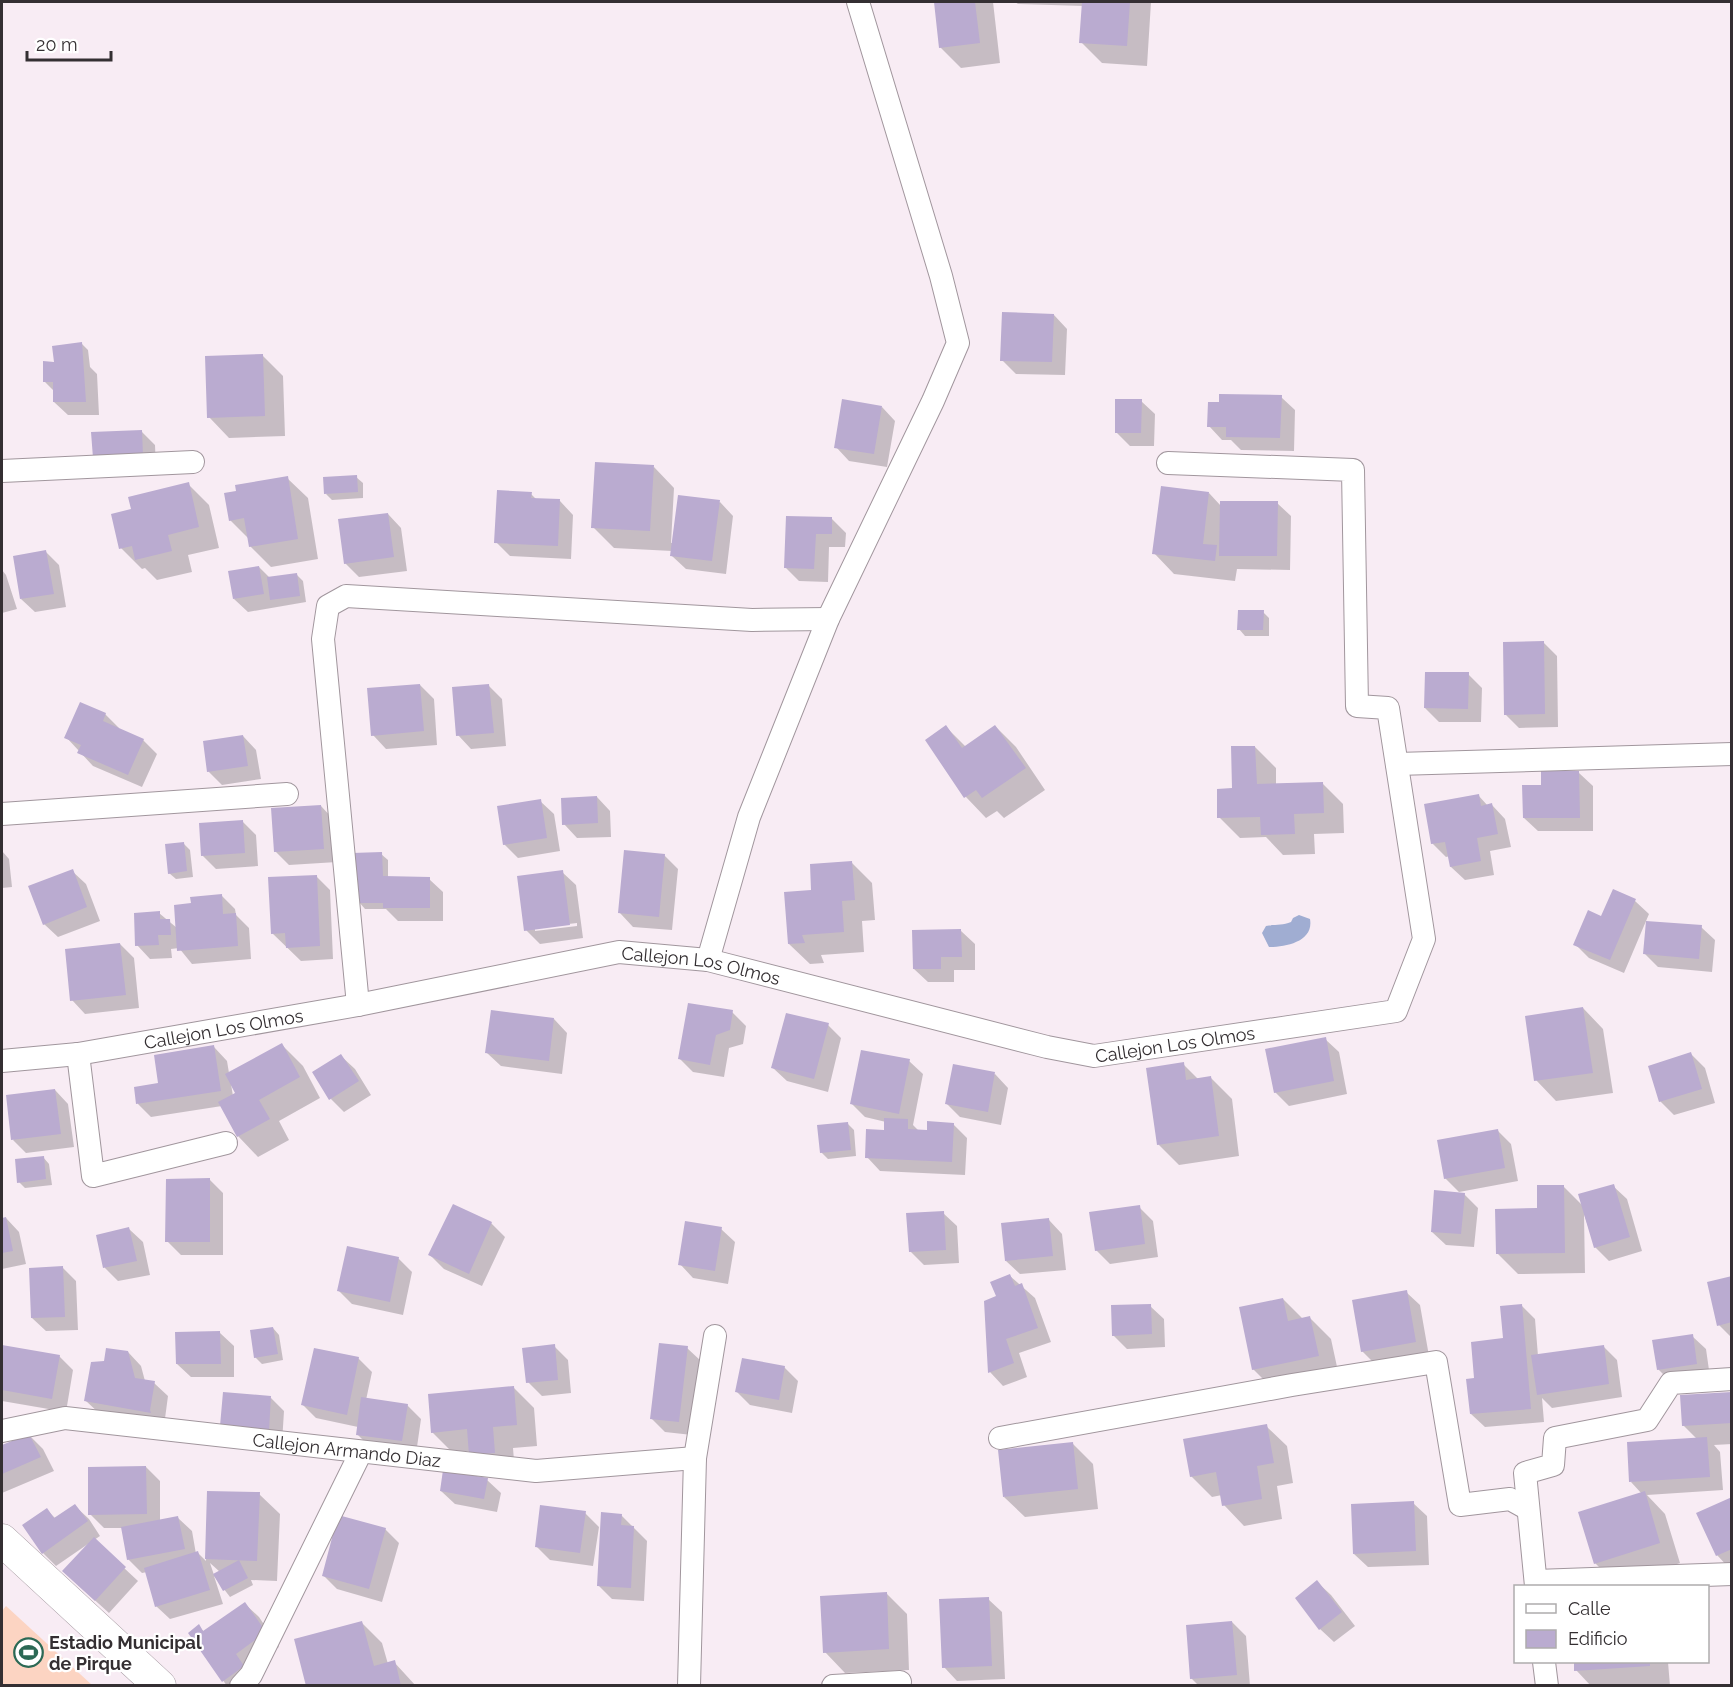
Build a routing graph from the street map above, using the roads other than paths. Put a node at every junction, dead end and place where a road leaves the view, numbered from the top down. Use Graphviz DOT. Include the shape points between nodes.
graph roads {
  1 [pos="858,2"];
  2 [pos="193,462"];
  3 [pos="1168,463"];
  4 [pos="2,471"];
  5 [pos="828,619"];
  6 [pos="1731,754"];
  7 [pos="1397,764"];
  8 [pos="287,794"];
  9 [pos="2,814"];
  10 [pos="708,960"];
  11 [pos="358,1005"];
  12 [pos="78,1054"];
  13 [pos="2,1061"];
  14 [pos="226,1143"];
  15 [pos="715,1336"];
  16 [pos="1731,1379"];
  17 [pos="2,1431"];
  18 [pos="1000,1438"];
  19 [pos="361,1452"];
  20 [pos="695,1458"];
  21 [pos="1528,1509"];
  22 [pos="2,1540"];
  23 [pos="1731,1574"];
  24 [pos="1536,1584"];
  25 [pos="1544,1663"];
  26 [pos="900,1682"];
  27 [pos="160,1686"];
  28 [pos="241,1686"];
  29 [pos="689,1686"];
  30 [pos="834,1686"];
  31 [pos="1547,1686"];
  1 -- 5 [label="street" via="958,343"];
  2 -- 4 [label="street"];
  3 -- 7 [label="street" via="1353,470 1357,706 1388,708"];
  5 -- 10 [label="street" via="749,817"];
  5 -- 11 [label="street" via="752,620 346,596 328,606 323,639"];
  6 -- 7 [label="street"];
  7 -- 10 [label="street, Callejon Los Olmos" via="1424,939 1396,1011 1094,1056"];
  8 -- 9 [label="street"];
  10 -- 11 [label="street, Callejon Los Olmos" via="619,952"];
  11 -- 12 [label="street, Callejon Los Olmos"];
  12 -- 13 [label="street, Callejon Los Olmos"];
  12 -- 14 [label="street" via="93,1176"];
  15 -- 20 [label="street"];
  16 -- 21 [label="street" via="1671,1383 1647,1420 1555,1438 1553,1465 1525,1473"];
  17 -- 19 [label="street, Callejon Armando Diaz" via="65,1418"];
  18 -- 21 [label="street" via="1436,1362 1460,1505 1510,1499"];
  19 -- 20 [label="street, Callejon Armando Diaz" via="536,1471"];
  19 -- 28 [label="street" via="251,1675"];
  20 -- 29 [label="street"];
  21 -- 24 [label="street"];
  22 -- 27 [label="main road"];
  23 -- 24 [label="street"];
  25 -- 31 [label="street"];
  26 -- 30 [label="street"];
}
